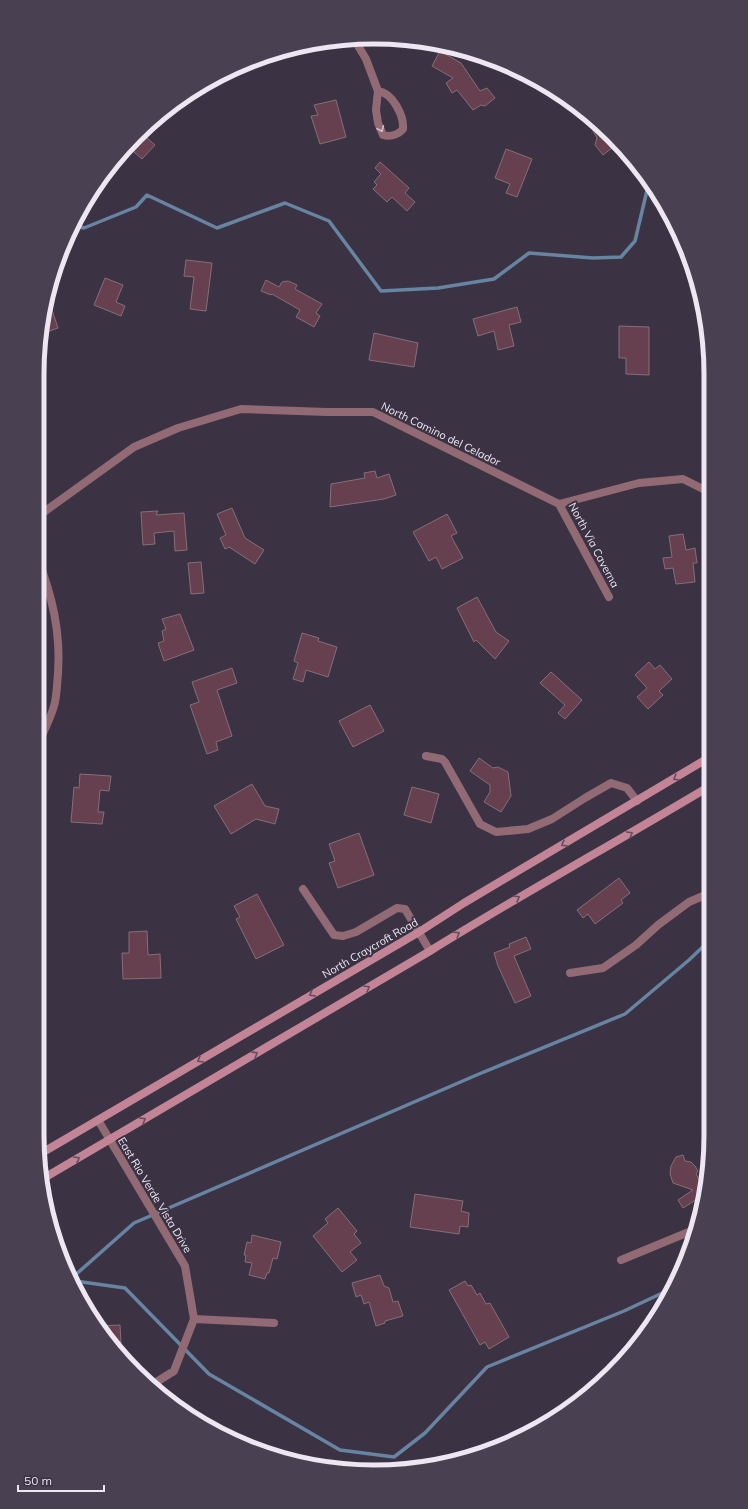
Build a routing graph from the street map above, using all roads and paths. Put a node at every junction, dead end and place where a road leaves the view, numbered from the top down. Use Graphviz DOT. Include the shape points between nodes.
graph roads {
  1 [pos="357,45"];
  2 [pos="378,91"];
  3 [pos="704,490"];
  4 [pos="559,504"];
  5 [pos="44,513"];
  6 [pos="44,576"];
  7 [pos="609,597"];
  8 [pos="44,730"];
  9 [pos="426,756"];
  10 [pos="704,761"];
  11 [pos="704,790"];
  12 [pos="637,801"];
  13 [pos="303,889"];
  14 [pos="704,896"];
  15 [pos="419,932"];
  16 [pos="430,951"];
  17 [pos="570,973"];
  18 [pos="98,1120"];
  19 [pos="109,1140"];
  20 [pos="45,1151"];
  21 [pos="47,1176"];
  22 [pos="689,1232"];
  23 [pos="621,1260"];
  24 [pos="194,1319"];
  25 [pos="274,1323"];
  26 [pos="156,1383"];
  1 -- 2 [label="street" via="366,59"];
  2 -- 2 [label="street, one-way" via="376,110 381,131 387,136 397,134 403,130 402,116 392,99"];
  3 -- 4 [label="street" via="683,479 639,483"];
  4 -- 5 [label="street, North Camino del Celador" via="374,412 241,409 178,428 134,447"];
  4 -- 7 [label="street, North Via Caverna"];
  6 -- 8 [label="street" via="51,596 60,653 54,706"];
  9 -- 12 [label="street" via="445,762 480,824 496,832 528,829 552,819 611,783 627,788"];
  10 -- 12 [label="main road, North Craycroft Road, one-way"];
  16 -- 11 [label="main road, one-way"];
  12 -- 15 [label="main road, North Craycroft Road, one-way"];
  13 -- 15 [label="street" via="334,935 343,936 356,932 397,908 405,909"];
  14 -- 17 [label="street" via="689,902 603,968"];
  15 -- 16 [label="street"];
  15 -- 18 [label="main road, North Craycroft Road, one-way"];
  19 -- 16 [label="main road, one-way"];
  18 -- 19 [label="street, East Rio Verde Vista Drive"];
  18 -- 20 [label="main road, North Craycroft Road"];
  21 -- 19 [label="main road, one-way"];
  19 -- 24 [label="street, East Rio Verde Vista Drive" via="185,1266"];
  22 -- 23 [label="street"];
  24 -- 25 [label="street"];
  24 -- 26 [label="street" via="174,1371"];
}
